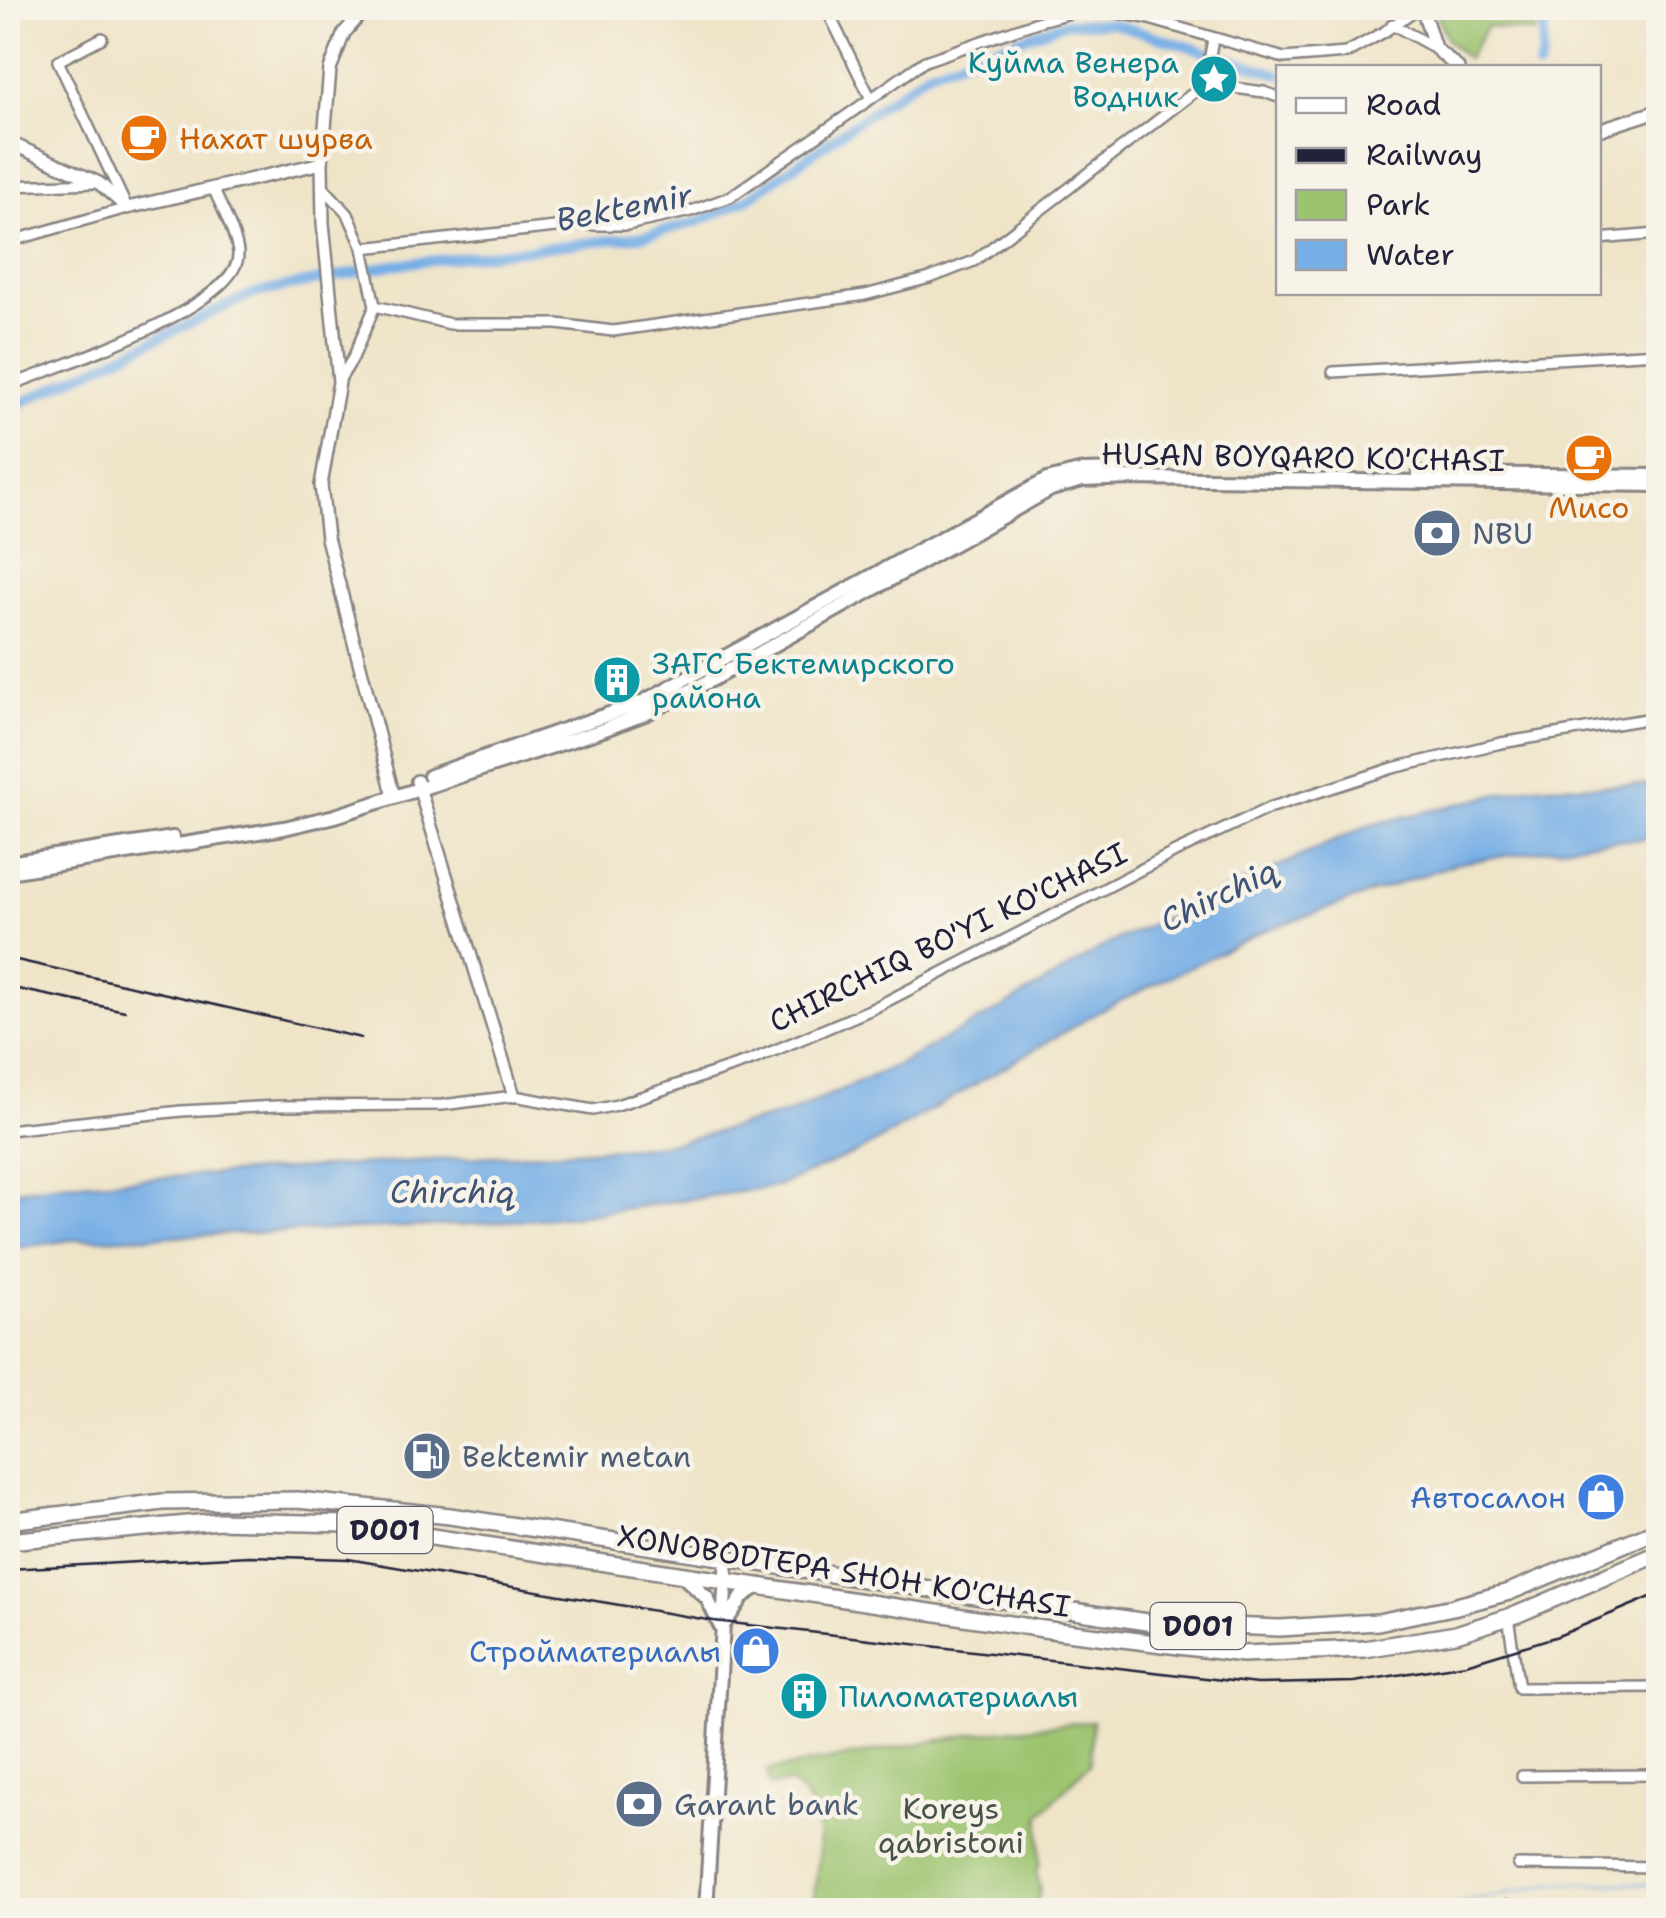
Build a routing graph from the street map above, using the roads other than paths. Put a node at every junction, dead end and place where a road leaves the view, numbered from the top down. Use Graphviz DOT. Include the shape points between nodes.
graph roads {
  1 [pos="366,8"];
  2 [pos="826,8"];
  3 [pos="1090,8"];
  4 [pos="1420,8"];
  5 [pos="1392,24"];
  6 [pos="102,38"];
  7 [pos="1214,40"];
  8 [pos="1435,48"];
  9 [pos="1455,65"];
  10 [pos="1205,84"];
  11 [pos="1276,96"];
  12 [pos="871,99"];
  13 [pos="1658,111"];
  14 [pos="1601,129"];
  15 [pos="8,142"];
  16 [pos="322,163"];
  17 [pos="100,183"];
  18 [pos="8,186"];
  19 [pos="322,187"];
  20 [pos="214,188"];
  21 [pos="127,208"];
  22 [pos="1658,234"];
  23 [pos="1601,239"];
  24 [pos="8,242"];
  25 [pos="363,248"];
  26 [pos="375,306"];
  27 [pos="1658,353"];
  28 [pos="1332,372"];
  29 [pos="339,382"];
  30 [pos="8,386"];
  31 [pos="1658,476"];
  32 [pos="1658,485"];
  33 [pos="714,672"];
  34 [pos="1658,718"];
  35 [pos="419,785"];
  36 [pos="392,793"];
  37 [pos="232,834"];
  38 [pos="8,863"];
  39 [pos="8,872"];
  40 [pos="514,1096"];
  41 [pos="8,1130"];
  42 [pos="8,1520"];
  43 [pos="1658,1530"];
  44 [pos="8,1541"];
  45 [pos="1658,1554"];
  46 [pos="728,1556"];
  47 [pos="680,1574"];
  48 [pos="726,1580"];
  49 [pos="760,1585"];
  50 [pos="1509,1592"];
  51 [pos="1513,1615"];
  52 [pos="1212,1628"];
  53 [pos="722,1629"];
  54 [pos="1211,1650"];
  55 [pos="1658,1687"];
  56 [pos="1658,1775"];
  57 [pos="1522,1776"];
  58 [pos="1518,1865"];
  59 [pos="1658,1867"];
  60 [pos="1508,1905"];
  61 [pos="706,1910"];
  62 [pos="1486,1910"];
  1 -- 16 [label="street" via="348,27 332,62"];
  2 -- 12 [label="street"];
  3 -- 7 [label="street"];
  3 -- 12 [label="street" via="924,61"];
  4 -- 5 [label="street"];
  4 -- 8 [label="street"];
  5 -- 7 [label="street" via="1346,53 1284,58"];
  5 -- 8 [label="street"];
  6 -- 21 [label="street" via="58,62"];
  7 -- 10 [label="street"];
  8 -- 9 [label="street"];
  10 -- 11 [label="street"];
  10 -- 26 [label="street" via="974,261 930,278 613,330 450,324"];
  12 -- 25 [label="street" via="730,197 691,211 627,225"];
  13 -- 14 [label="street"];
  15 -- 17 [label="street"];
  16 -- 19 [label="street"];
  16 -- 20 [label="street"];
  17 -- 18 [label="street"];
  17 -- 21 [label="street"];
  19 -- 25 [label="street" via="348,214"];
  19 -- 29 [label="street"];
  20 -- 21 [label="street"];
  20 -- 30 [label="street" via="238,254 216,292 170,319"];
  21 -- 24 [label="street"];
  22 -- 23 [label="street"];
  25 -- 26 [label="street"];
  26 -- 29 [label="street"];
  27 -- 28 [label="street"];
  29 -- 36 [label="street" via="321,485 323,513"];
  31 -- 33 [label="main road, HUSAN BOYQARO KO'CHASI" via="1071,472"];
  32 -- 33 [label="main road, HUSAN BOYQARO KO'CHASI" via="1072,482"];
  33 -- 35 [label="main road, HUSAN BOYQARO KO'CHASI" via="648,713"];
  34 -- 40 [label="street, CHIRCHIQ BO'YI KO'CHASI" via="1501,743 1269,808 872,1008 752,1060 616,1106 593,1110"];
  35 -- 36 [label="main road, HUSAN BOYQARO KO'CHASI"];
  35 -- 40 [label="street"];
  36 -- 37 [label="main road, HUSAN BOYQARO KO'CHASI"];
  37 -- 38 [label="main road, HUSAN BOYQARO KO'CHASI"];
  37 -- 39 [label="main road, HUSAN BOYQARO KO'CHASI"];
  40 -- 41 [label="street, CHIRCHIQ BO'YI KO'CHASI" via="442,1105 181,1110"];
  42 -- 46 [label="highway, XONOBODTEPA SHOH KO'CHASI / D001" via="163,1502 298,1500"];
  43 -- 50 [label="highway, XONOBODTEPA SHOH KO'CHASI / D001"];
  44 -- 47 [label="highway, XONOBODTEPA SHOH KO'CHASI / D001" via="160,1524 291,1522"];
  45 -- 51 [label="highway, XONOBODTEPA SHOH KO'CHASI / D001"];
  46 -- 48 [label="main road"];
  46 -- 52 [label="highway, XONOBODTEPA SHOH KO'CHASI / D001"];
  47 -- 48 [label="highway, XONOBODTEPA SHOH KO'CHASI / D001"];
  47 -- 53 [label="main road" via="700,1589"];
  48 -- 49 [label="highway, XONOBODTEPA SHOH KO'CHASI / D001"];
  48 -- 53 [label="main road"];
  49 -- 53 [label="main road" via="735,1605"];
  49 -- 54 [label="highway, XONOBODTEPA SHOH KO'CHASI / D001"];
  50 -- 51 [label="highway"];
  50 -- 52 [label="highway, XONOBODTEPA SHOH KO'CHASI / D001" via="1378,1622"];
  51 -- 54 [label="highway, XONOBODTEPA SHOH KO'CHASI / D001" via="1438,1638 1364,1649"];
  51 -- 55 [label="street" via="1519,1688"];
  52 -- 54 [label="highway"];
  53 -- 61 [label="main road"];
  56 -- 57 [label="street"];
  58 -- 59 [label="street"];
  60 -- 62 [label="street"];
}
